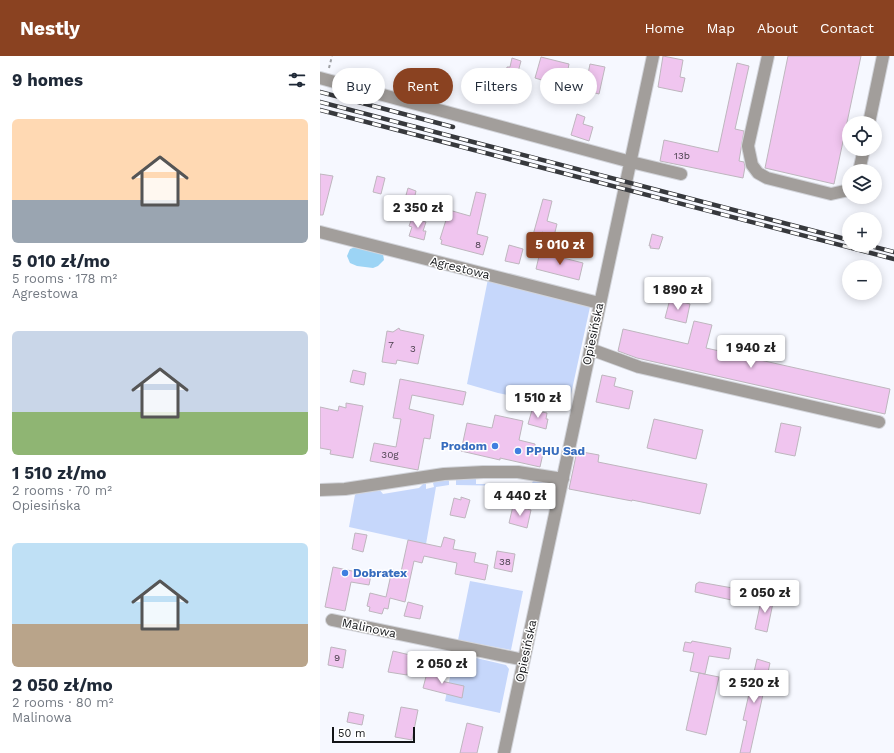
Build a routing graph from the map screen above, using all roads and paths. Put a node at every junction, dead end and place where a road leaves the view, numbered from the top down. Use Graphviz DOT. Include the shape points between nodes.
graph roads {
  1 [pos="653,56"];
  2 [pos="768,56"];
  3 [pos="883,56"];
  4 [pos="320,78"];
  5 [pos="870,116"];
  6 [pos="630,162"];
  7 [pos="681,174"];
  8 [pos="842,192"];
  9 [pos="320,232"];
  10 [pos="600,303"];
  11 [pos="590,350"];
  12 [pos="879,422"];
  13 [pos="563,479"];
  14 [pos="320,490"];
  15 [pos="332,620"];
  16 [pos="524,660"];
  17 [pos="504,753"];
  1 -- 6 [label="street, Opiesińska"];
  2 -- 8 [label="street" via="748,146 752,165 758,173 767,178 831,194"];
  3 -- 5 [label="street"];
  4 -- 6 [label="street"];
  6 -- 7 [label="street"];
  6 -- 10 [label="street, Opiesińska"];
  9 -- 10 [label="street, Agrestowa"];
  10 -- 11 [label="street, Opiesińska"];
  11 -- 12 [label="street" via="639,367"];
  11 -- 13 [label="street, Opiesińska"];
  13 -- 14 [label="street" via="518,472 483,472 444,474 344,489"];
  13 -- 16 [label="street, Opiesińska"];
  15 -- 16 [label="street, Malinowa"];
  16 -- 17 [label="street, Opiesińska"];
}
